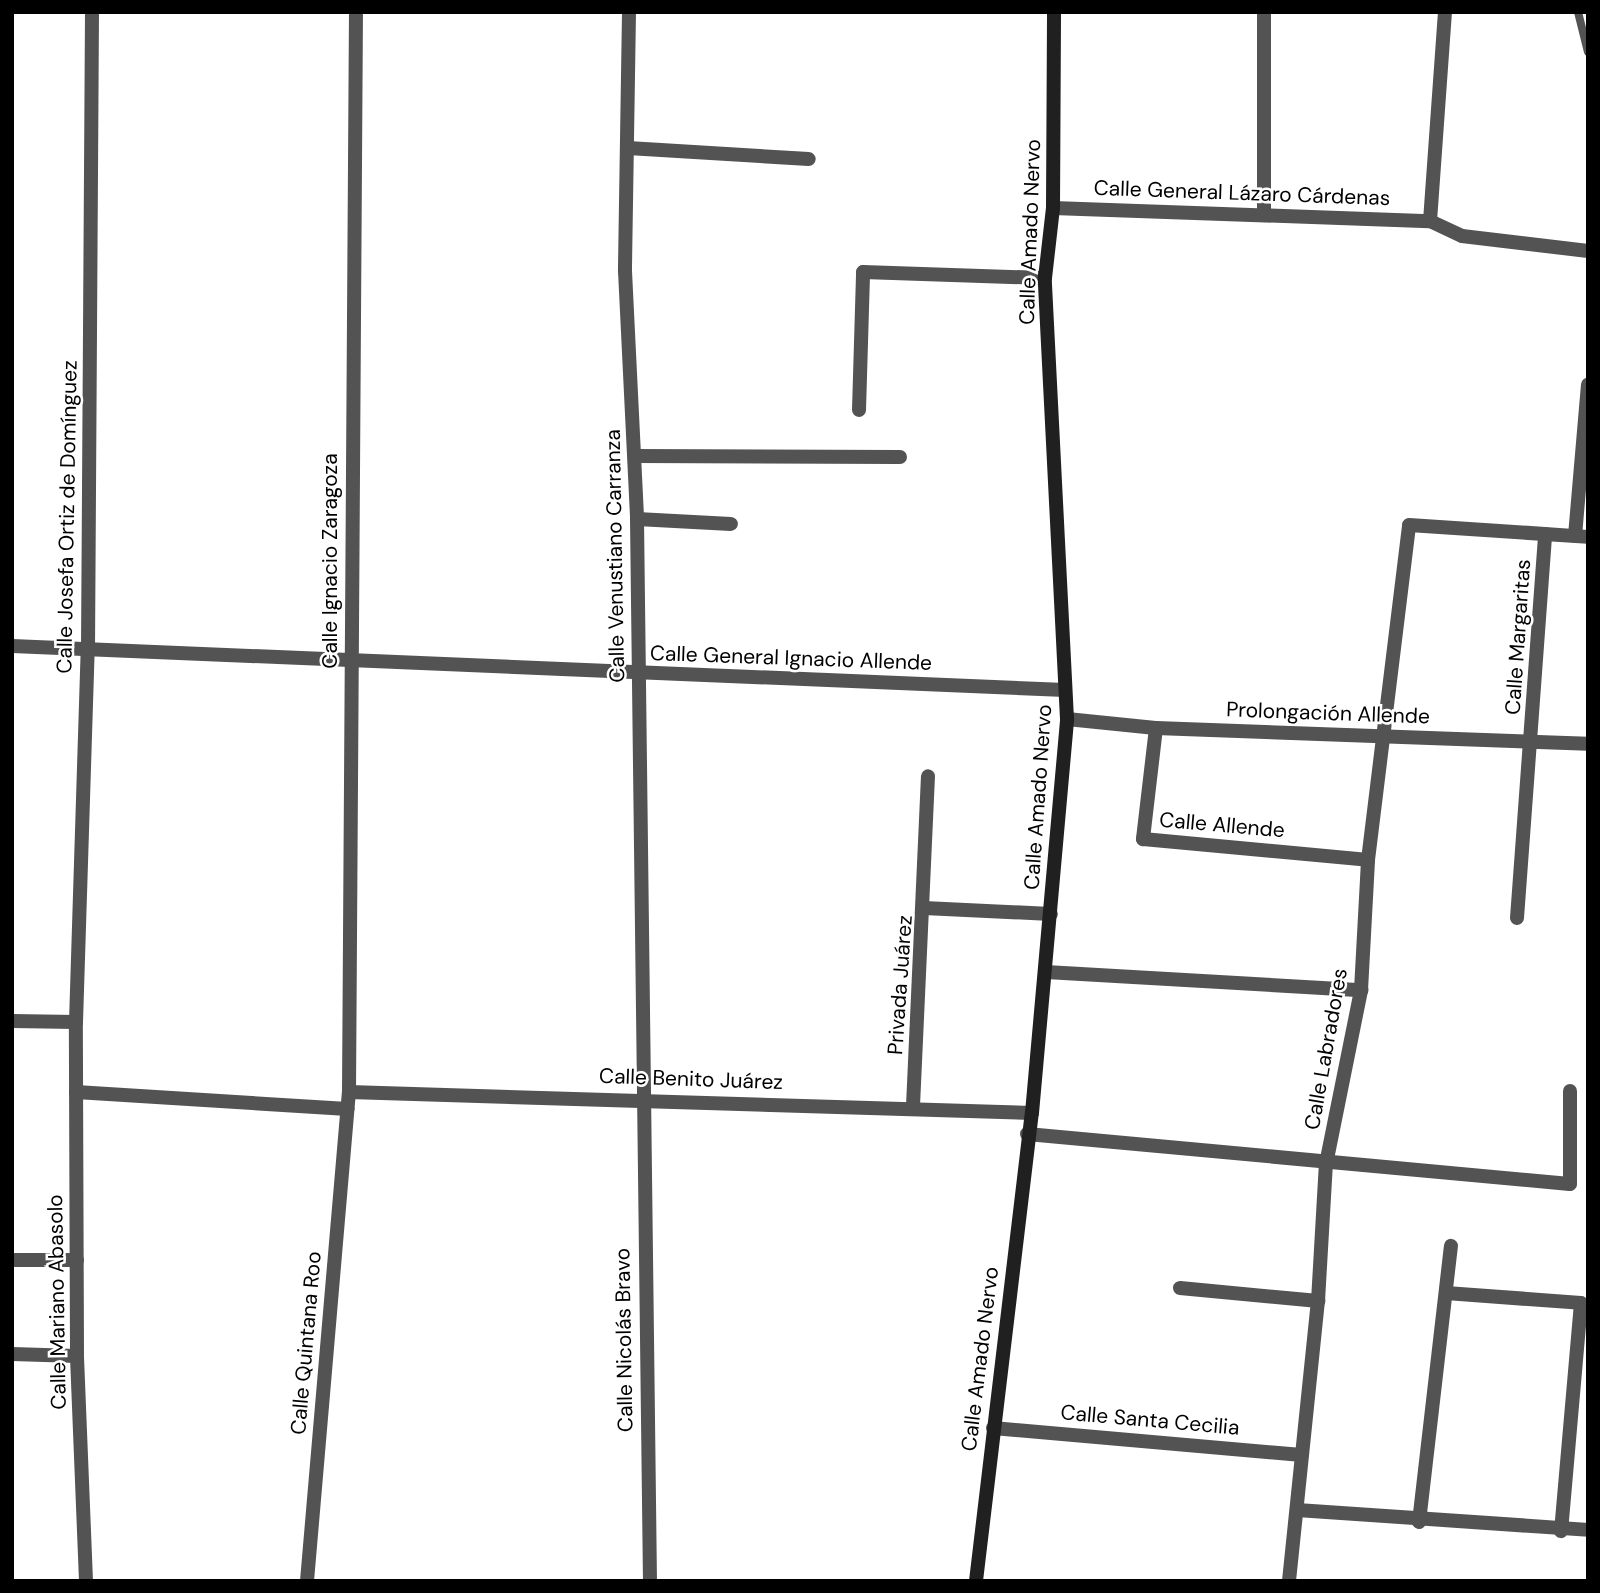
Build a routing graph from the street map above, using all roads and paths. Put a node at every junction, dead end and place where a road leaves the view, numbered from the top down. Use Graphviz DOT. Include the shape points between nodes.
graph roads {
  1 [pos="92,12"];
  2 [pos="356,12"];
  3 [pos="629,12"];
  4 [pos="1054,12"];
  5 [pos="1264,12"];
  6 [pos="1445,12"];
  7 [pos="1578,12"];
  8 [pos="1588,52"];
  9 [pos="628,148"];
  10 [pos="809,159"];
  11 [pos="1053,208"];
  12 [pos="1264,215"];
  13 [pos="1430,221"];
  14 [pos="1588,251"];
  15 [pos="1045,278"];
  16 [pos="1587,392"];
  17 [pos="859,410"];
  18 [pos="635,457"];
  19 [pos="900,457"];
  20 [pos="637,519"];
  21 [pos="731,524"];
  22 [pos="1545,534"];
  23 [pos="1581,537"];
  24 [pos="12,646"];
  25 [pos="88,649"];
  26 [pos="350,660"];
  27 [pos="638,672"];
  28 [pos="1065,690"];
  29 [pos="1067,719"];
  30 [pos="1156,728"];
  31 [pos="1381,736"];
  32 [pos="1532,743"];
  33 [pos="1588,744"];
  34 [pos="928,776"];
  35 [pos="1368,860"];
  36 [pos="924,908"];
  37 [pos="1051,914"];
  38 [pos="1517,918"];
  39 [pos="1046,972"];
  40 [pos="1361,990"];
  41 [pos="12,1021"];
  42 [pos="76,1022"];
  43 [pos="1570,1091"];
  44 [pos="76,1092"];
  45 [pos="349,1092"];
  46 [pos="641,1098"];
  47 [pos="913,1106"];
  48 [pos="347,1109"];
  49 [pos="1032,1113"];
  50 [pos="1027,1135"];
  51 [pos="1326,1164"];
  52 [pos="1451,1246"];
  53 [pos="12,1260"];
  54 [pos="76,1260"];
  55 [pos="1180,1288"];
  56 [pos="1446,1293"];
  57 [pos="1318,1301"];
  58 [pos="12,1353"];
  59 [pos="77,1356"];
  60 [pos="993,1428"];
  61 [pos="1302,1455"];
  62 [pos="1297,1510"];
  63 [pos="1419,1522"];
  64 [pos="1588,1530"];
  65 [pos="1561,1531"];
  66 [pos="86,1581"];
  67 [pos="307,1581"];
  68 [pos="650,1581"];
  69 [pos="976,1581"];
  70 [pos="1289,1581"];
  1 -- 25 [label="street, Calle Josefa Ortiz de Domínguez"];
  2 -- 26 [label="street, Calle Ignacio Zaragoza"];
  3 -- 9 [label="street, Calle Venustiano Carranza"];
  4 -- 11 [label="street, Calle Amado Nervo"];
  5 -- 12 [label="street"];
  6 -- 13 [label="street"];
  7 -- 8 [label="lane"];
  9 -- 10 [label="street"];
  9 -- 18 [label="street, Calle Venustiano Carranza" via="625,271"];
  11 -- 12 [label="street, Calle General Lázaro Cárdenas"];
  11 -- 15 [label="street, Calle Amado Nervo"];
  12 -- 13 [label="street, Calle General Lázaro Cárdenas"];
  13 -- 14 [label="street" via="1462,236"];
  15 -- 17 [label="street" via="863,272"];
  15 -- 28 [label="street, Calle Amado Nervo"];
  16 -- 23 [label="street"];
  18 -- 19 [label="street"];
  18 -- 20 [label="street, Calle Venustiano Carranza"];
  20 -- 21 [label="street"];
  20 -- 27 [label="street, Calle Venustiano Carranza"];
  22 -- 23 [label="street"];
  22 -- 31 [label="street, Calle Labradores" via="1409,525"];
  22 -- 32 [label="street, Calle Margaritas"];
  24 -- 25 [label="street, Calle General Ignacio Allende"];
  25 -- 26 [label="street, Calle General Ignacio Allende"];
  25 -- 42 [label="street, Calle Josefa Ortiz de Domínguez"];
  26 -- 27 [label="street, Calle General Ignacio Allende"];
  26 -- 45 [label="street, Calle Ignacio Zaragoza"];
  27 -- 28 [label="street, Calle General Ignacio Allende"];
  27 -- 46 [label="street, Calle Venustiano Carranza"];
  28 -- 29 [label="street, Calle Amado Nervo"];
  29 -- 30 [label="street, Prolongación Allende"];
  29 -- 37 [label="street, Calle Amado Nervo"];
  30 -- 31 [label="street, Prolongación Allende"];
  30 -- 35 [label="street, Calle Allende" via="1143,839"];
  31 -- 32 [label="street, Prolongación Allende"];
  31 -- 35 [label="street, Calle Labradores"];
  32 -- 33 [label="street, Prolongación Allende"];
  32 -- 38 [label="street, Calle Margaritas"];
  34 -- 36 [label="street"];
  35 -- 40 [label="street, Calle Labradores"];
  36 -- 37 [label="street, Privada Juárez"];
  36 -- 47 [label="street, Privada Juárez"];
  37 -- 39 [label="street, Calle Amado Nervo"];
  39 -- 40 [label="street"];
  39 -- 49 [label="street, Calle Amado Nervo"];
  40 -- 51 [label="street, Calle Labradores"];
  41 -- 42 [label="street"];
  42 -- 44 [label="street, Calle Mariano Abasolo"];
  43 -- 51 [label="street" via="1570,1184"];
  44 -- 48 [label="street"];
  44 -- 54 [label="street, Calle Mariano Abasolo"];
  45 -- 46 [label="street, Calle Benito Juárez"];
  45 -- 48 [label="street, Calle Ignacio Zaragoza"];
  46 -- 47 [label="street, Calle Benito Juárez"];
  46 -- 68 [label="street, Calle Nicolás Bravo"];
  47 -- 49 [label="street, Calle Benito Juárez"];
  48 -- 67 [label="street, Calle Quintana Roo"];
  49 -- 50 [label="street, Calle Amado Nervo"];
  50 -- 51 [label="street"];
  50 -- 60 [label="street, Calle Amado Nervo"];
  51 -- 57 [label="street, Calle Labradores"];
  52 -- 56 [label="street"];
  53 -- 54 [label="street"];
  54 -- 59 [label="street, Calle Mariano Abasolo"];
  55 -- 57 [label="street"];
  56 -- 63 [label="street"];
  56 -- 65 [label="street" via="1581,1303"];
  57 -- 61 [label="street, Calle Labradores"];
  58 -- 59 [label="street"];
  59 -- 66 [label="street, Calle Mariano Abasolo"];
  60 -- 61 [label="street, Calle Santa Cecilia"];
  60 -- 69 [label="street, Calle Amado Nervo"];
  61 -- 62 [label="street, Calle Labradores"];
  62 -- 63 [label="street"];
  62 -- 70 [label="street, Calle Labradores"];
  63 -- 65 [label="street"];
  64 -- 65 [label="street"];
}
